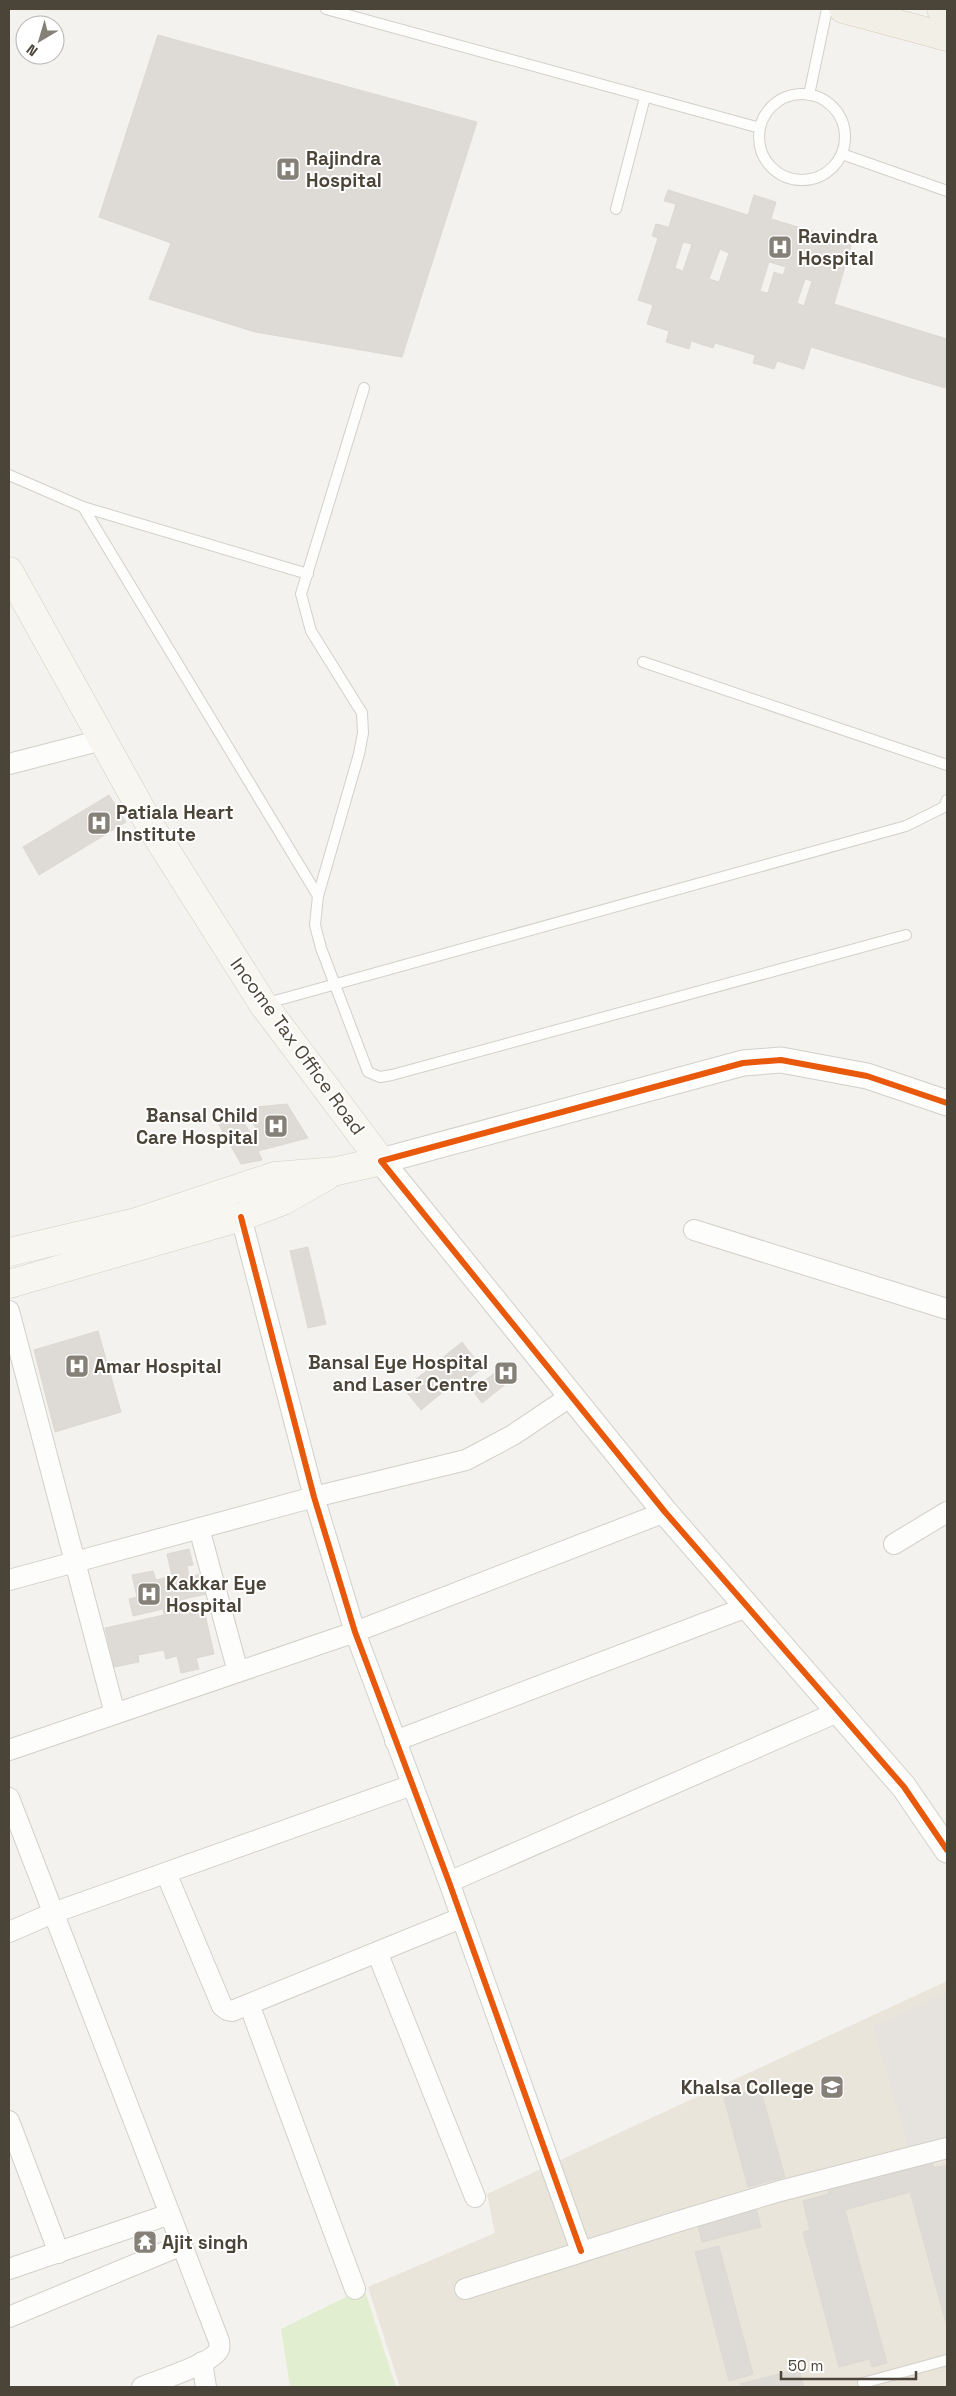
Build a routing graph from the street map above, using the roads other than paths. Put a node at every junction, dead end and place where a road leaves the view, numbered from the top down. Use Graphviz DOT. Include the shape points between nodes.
graph roads {
  1 [pos="326,9"];
  2 [pos="827,9"];
  3 [pos="842,9"];
  4 [pos="941,9"];
  5 [pos="947,11"];
  6 [pos="947,37"];
  7 [pos="809,94"];
  8 [pos="645,97"];
  9 [pos="760,128"];
  10 [pos="842,154"];
  11 [pos="947,191"];
  12 [pos="616,209"];
  13 [pos="364,388"];
  14 [pos="9,475"];
  15 [pos="83,507"];
  16 [pos="9,572"];
  17 [pos="308,574"];
  18 [pos="642,662"];
  19 [pos="102,740"];
  20 [pos="9,764"];
  21 [pos="947,765"];
  22 [pos="947,800"];
  23 [pos="318,896"];
  24 [pos="906,935"];
  25 [pos="334,983"];
  26 [pos="263,1004"];
  27 [pos="947,1103"];
  28 [pos="381,1161"];
  29 [pos="337,1171"];
  30 [pos="240,1217"];
  31 [pos="694,1230"];
  32 [pos="9,1252"];
  33 [pos="9,1284"];
  34 [pos="947,1309"];
  35 [pos="9,1311"];
  36 [pos="571,1396"];
  37 [pos="314,1497"];
  38 [pos="665,1512"];
  39 [pos="947,1512"];
  40 [pos="199,1528"];
  41 [pos="894,1544"];
  42 [pos="75,1562"];
  43 [pos="9,1580"];
  44 [pos="747,1607"];
  45 [pos="355,1632"];
  46 [pos="238,1672"];
  47 [pos="840,1711"];
  48 [pos="115,1714"];
  49 [pos="395,1741"];
  50 [pos="9,1750"];
  51 [pos="412,1785"];
  52 [pos="9,1798"];
  53 [pos="947,1850"];
  54 [pos="166,1873"];
  55 [pos="449,1882"];
  56 [pos="53,1914"];
  57 [pos="461,1918"];
  58 [pos="9,1932"];
  59 [pos="377,1952"];
  60 [pos="249,2004"];
  61 [pos="9,2121"];
  62 [pos="947,2148"];
  63 [pos="475,2197"];
  64 [pos="170,2214"];
  65 [pos="182,2245"];
  66 [pos="581,2251"];
  67 [pos="58,2253"];
  68 [pos="9,2269"];
  69 [pos="465,2289"];
  70 [pos="355,2290"];
  71 [pos="9,2318"];
  72 [pos="947,2360"];
  73 [pos="202,2362"];
  74 [pos="863,2383"];
  75 [pos="142,2387"];
  76 [pos="206,2387"];
  1 -- 8 [label="lane"];
  2 -- 7 [label="lane"];
  3 -- 6 [label="main road"];
  4 -- 5 [label="main road"];
  7 -- 9 [label="lane" via="786,96 772,105"];
  7 -- 10 [label="lane" via="833,106 842,121 845,138"];
  8 -- 9 [label="lane"];
  8 -- 12 [label="lane"];
  9 -- 10 [label="lane" via="761,152 784,176 801,180 818,177 832,168"];
  10 -- 11 [label="lane"];
  13 -- 17 [label="lane"];
  14 -- 15 [label="lane"];
  15 -- 17 [label="lane"];
  15 -- 23 [label="lane"];
  16 -- 19 [label="main road, Income Tax Office Road"];
  17 -- 23 [label="lane" via="301,594 311,631 362,713 363,733 360,754"];
  18 -- 21 [label="lane"];
  19 -- 20 [label="street"];
  19 -- 26 [label="main road, Income Tax Office Road" via="151,827"];
  22 -- 25 [label="lane" via="944,807 906,826"];
  23 -- 25 [label="lane" via="315,925"];
  24 -- 25 [label="lane" via="392,1075 368,1072"];
  25 -- 26 [label="lane"];
  26 -- 28 [label="main road, Income Tax Office Road"];
  27 -- 28 [label="street" via="867,1076 781,1060 743,1063"];
  28 -- 29 [label="main road, Income Tax Office Road"];
  28 -- 36 [label="street"];
  29 -- 30 [label="main road" via="283,1201"];
  29 -- 32 [label="main road, Income Tax Office Road" via="275,1176 136,1222"];
  30 -- 33 [label="main road"];
  30 -- 37 [label="street"];
  31 -- 34 [label="street"];
  35 -- 42 [label="street"];
  36 -- 37 [label="street" via="513,1435 466,1460"];
  36 -- 38 [label="street"];
  37 -- 40 [label="street"];
  37 -- 45 [label="street"];
  38 -- 44 [label="street"];
  38 -- 45 [label="street"];
  39 -- 41 [label="street"];
  40 -- 42 [label="street"];
  40 -- 46 [label="street"];
  42 -- 43 [label="street"];
  42 -- 48 [label="street"];
  44 -- 47 [label="street"];
  44 -- 49 [label="street"];
  45 -- 46 [label="street"];
  45 -- 49 [label="street"];
  46 -- 48 [label="street"];
  47 -- 53 [label="street" via="904,1787"];
  47 -- 55 [label="street"];
  48 -- 50 [label="street"];
  49 -- 51 [label="street"];
  51 -- 54 [label="street"];
  51 -- 55 [label="street"];
  52 -- 56 [label="street"];
  54 -- 56 [label="street"];
  54 -- 60 [label="street" via="222,2006 232,2011"];
  55 -- 57 [label="street"];
  56 -- 58 [label="street"];
  56 -- 64 [label="street"];
  57 -- 59 [label="street"];
  57 -- 66 [label="street"];
  59 -- 60 [label="street"];
  59 -- 63 [label="street"];
  60 -- 70 [label="street"];
  61 -- 67 [label="street"];
  62 -- 66 [label="street" via="780,2191"];
  64 -- 65 [label="street"];
  64 -- 67 [label="street"];
  65 -- 71 [label="street"];
  65 -- 73 [label="street" via="219,2341 219,2349"];
  66 -- 69 [label="street"];
  67 -- 68 [label="street"];
  72 -- 74 [label="lane"];
  73 -- 75 [label="street"];
  73 -- 76 [label="street"];
}
